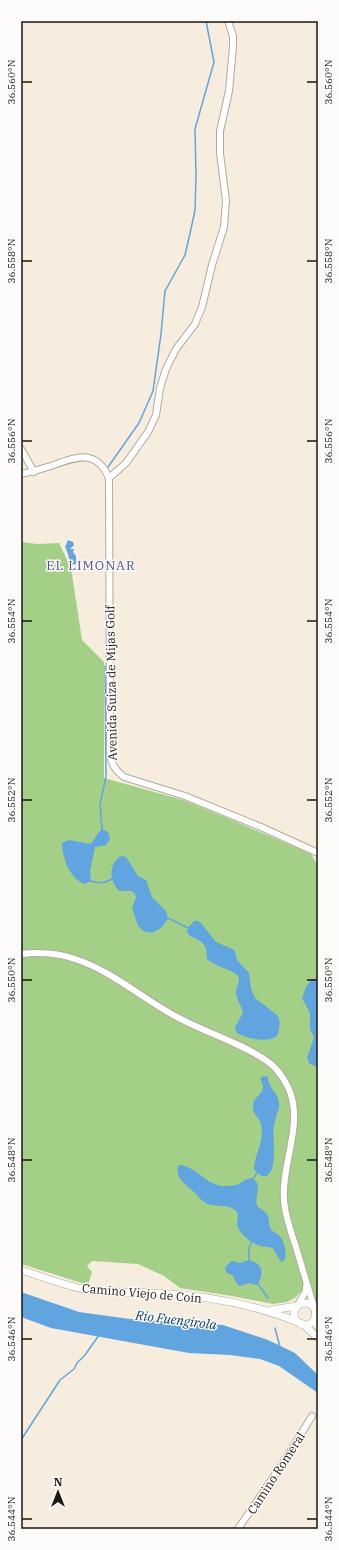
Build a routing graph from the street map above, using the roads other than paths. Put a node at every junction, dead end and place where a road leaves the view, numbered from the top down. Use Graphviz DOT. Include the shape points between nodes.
graph roads {
  1 [pos="228,21"];
  2 [pos="21,449"];
  3 [pos="34,472"];
  4 [pos="21,474"];
  5 [pos="109,478"];
  6 [pos="318,853"];
  7 [pos="21,954"];
  8 [pos="21,1270"];
  9 [pos="306,1282"];
  10 [pos="297,1306"];
  11 [pos="265,1310"];
  12 [pos="315,1313"];
  13 [pos="301,1324"];
  14 [pos="318,1327"];
  15 [pos="318,1338"];
  16 [pos="312,1416"];
  17 [pos="238,1529"];
  1 -- 5 [label="street" via="233,36 233,47 229,91 220,131 226,202 224,228 202,308 195,324 176,349 166,369 156,415 148,432 126,462"];
  2 -- 3 [label="street"];
  3 -- 4 [label="street"];
  3 -- 5 [label="street, Avenida Suiza de Mijas Golf" via="76,457 84,457 96,461"];
  5 -- 6 [label="street, Avenida Suiza de Mijas Golf" via="112,766 124,777 185,796"];
  7 -- 9 [label="street" via="49,953 74,958 188,1023 256,1054 276,1069 288,1087 293,1109 293,1131 285,1177 284,1202"];
  8 -- 11 [label="street, Camino Viejo de Coín" via="89,1290 198,1296"];
  9 -- 10 [label="street" via="306,1291"];
  9 -- 12 [label="street"];
  10 -- 11 [label="street, Camino Viejo de Coín"];
  10 -- 12 [label="street" via="308,1304"];
  10 -- 13 [label="street" via="294,1315"];
  11 -- 13 [label="street, Camino Viejo de Coín"];
  12 -- 13 [label="street" via="310,1323"];
  12 -- 14 [label="street"];
  13 -- 15 [label="street, Camino Viejo de Coín"];
  16 -- 17 [label="street, Camino Romeral" via="286,1460"];
}
